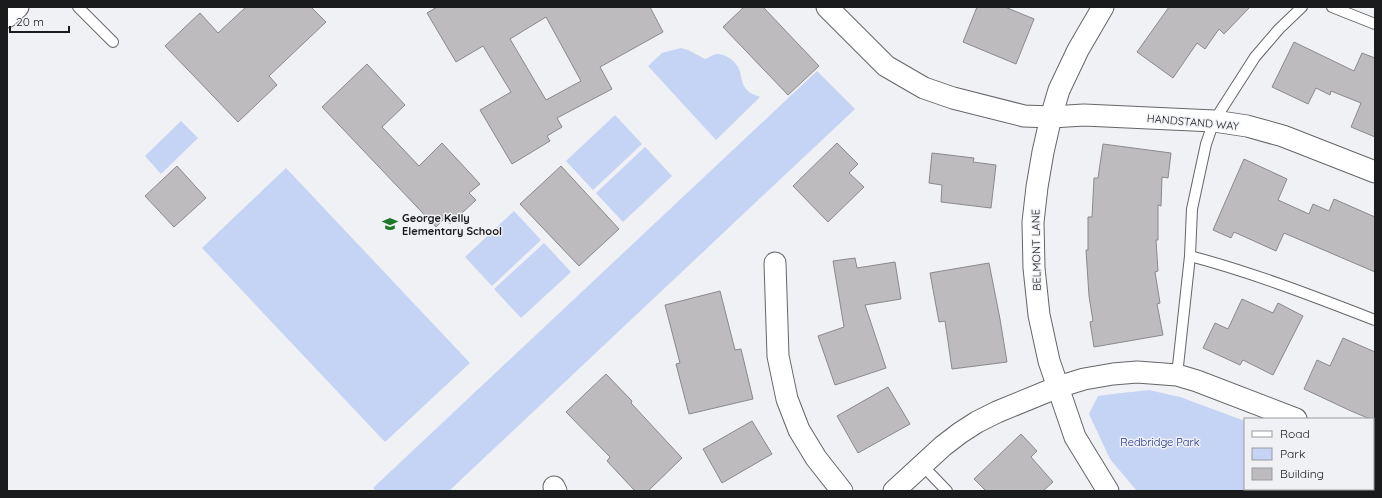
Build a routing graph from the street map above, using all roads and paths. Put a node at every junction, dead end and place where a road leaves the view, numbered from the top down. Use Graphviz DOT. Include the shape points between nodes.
graph roads {
  1 [pos="18,7"];
  2 [pos="78,7"];
  3 [pos="827,7"];
  4 [pos="1103,7"];
  5 [pos="1302,7"];
  6 [pos="1332,7"];
  7 [pos="7,17"];
  8 [pos="1375,24"];
  9 [pos="113,42"];
  10 [pos="1051,117"];
  11 [pos="1214,121"];
  12 [pos="1375,172"];
  13 [pos="1190,256"];
  14 [pos="776,263"];
  15 [pos="1375,320"];
  16 [pos="1177,375"];
  17 [pos="1058,387"];
  18 [pos="1293,418"];
  19 [pos="922,465"];
  20 [pos="842,491"];
  21 [pos="894,491"];
  22 [pos="947,491"];
  23 [pos="1108,491"];
  1 -- 7 [label="street"];
  2 -- 9 [label="lane"];
  3 -- 10 [label="street, HANDSTAND WAY" via="886,66 924,88 1024,116"];
  4 -- 10 [label="street, BELMONT LANE" via="1059,90"];
  5 -- 11 [label="lane" via="1279,29 1255,58"];
  6 -- 8 [label="lane"];
  10 -- 11 [label="street, HANDSTAND WAY" via="1084,115"];
  10 -- 17 [label="street, BELMONT LANE" via="1033,222 1034,268 1038,315"];
  11 -- 12 [label="street, HANDSTAND WAY" via="1247,126 1283,136"];
  11 -- 13 [label="lane" via="1206,144 1192,209"];
  13 -- 15 [label="lane" via="1275,282"];
  13 -- 16 [label="lane"];
  14 -- 20 [label="street" via="778,356 787,399 800,430 816,458"];
  16 -- 17 [label="street" via="1137,372 1113,374"];
  16 -- 18 [label="street"];
  17 -- 19 [label="street" via="977,422"];
  17 -- 23 [label="street, BELMONT LANE" via="1075,437"];
  19 -- 21 [label="street"];
  19 -- 22 [label="lane"];
}
